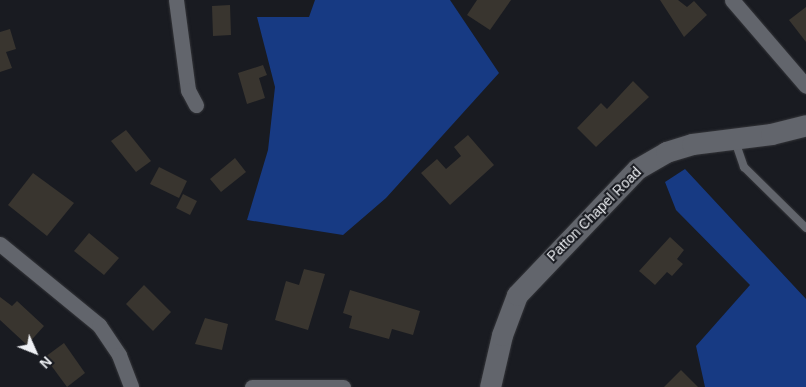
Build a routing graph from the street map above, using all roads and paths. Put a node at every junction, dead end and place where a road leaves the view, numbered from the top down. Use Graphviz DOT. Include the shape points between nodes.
graph roads {
  1 [pos="176,0"];
  2 [pos="732,0"];
  3 [pos="806,86"];
  4 [pos="196,105"];
  5 [pos="806,125"];
  6 [pos="735,139"];
  7 [pos="806,228"];
  8 [pos="0,244"];
  9 [pos="131,387"];
  10 [pos="252,387"];
  11 [pos="343,387"];
  12 [pos="490,387"];
  1 -- 4 [label="street" via="188,90"];
  2 -- 3 [label="street"];
  5 -- 6 [label="street, Patton Chapel Road"];
  6 -- 7 [label="lane" via="744,167"];
  6 -- 12 [label="street, Patton Chapel Road" via="666,152 650,159 624,181 518,296 502,335"];
  8 -- 9 [label="street" via="98,325 119,355"];
  10 -- 11 [label="street"];
}
